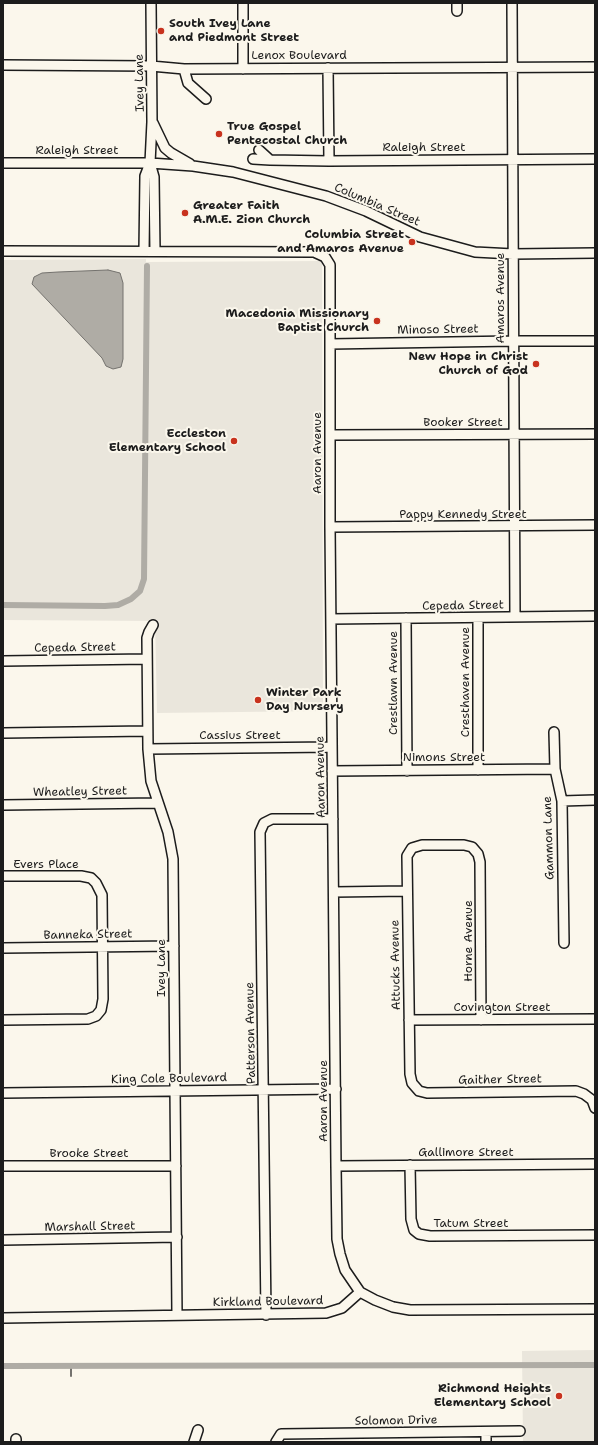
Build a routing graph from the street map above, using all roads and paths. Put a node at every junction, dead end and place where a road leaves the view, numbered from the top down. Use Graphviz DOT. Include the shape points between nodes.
graph roads {
  1 [pos="151,3"];
  2 [pos="243,3"];
  3 [pos="512,3"];
  4 [pos="3,66"];
  5 [pos="151,66"];
  6 [pos="595,66"];
  7 [pos="512,67"];
  8 [pos="328,68"];
  9 [pos="184,69"];
  10 [pos="243,69"];
  11 [pos="206,99"];
  12 [pos="152,122"];
  13 [pos="259,150"];
  14 [pos="253,158"];
  15 [pos="512,159"];
  16 [pos="595,159"];
  17 [pos="270,160"];
  18 [pos="329,160"];
  19 [pos="3,163"];
  20 [pos="150,163"];
  21 [pos="193,166"];
  22 [pos="3,251"];
  23 [pos="144,251"];
  24 [pos="155,251"];
  25 [pos="513,254"];
  26 [pos="595,254"];
  27 [pos="513,341"];
  28 [pos="595,341"];
  29 [pos="330,344"];
  30 [pos="595,434"];
  31 [pos="330,435"];
  32 [pos="515,435"];
  33 [pos="595,525"];
  34 [pos="514,526"];
  35 [pos="330,527"];
  36 [pos="595,616"];
  37 [pos="515,617"];
  38 [pos="406,618"];
  39 [pos="478,618"];
  40 [pos="331,619"];
  41 [pos="153,626"];
  42 [pos="147,659"];
  43 [pos="3,661"];
  44 [pos="147,731"];
  45 [pos="554,732"];
  46 [pos="3,733"];
  47 [pos="332,747"];
  48 [pos="148,749"];
  49 [pos="478,770"];
  50 [pos="556,770"];
  51 [pos="332,771"];
  52 [pos="407,771"];
  53 [pos="595,800"];
  54 [pos="562,801"];
  55 [pos="158,803"];
  56 [pos="3,805"];
  57 [pos="334,819"];
  58 [pos="480,862"];
  59 [pos="3,876"];
  60 [pos="407,890"];
  61 [pos="334,892"];
  62 [pos="564,943"];
  63 [pos="174,946"];
  64 [pos="102,947"];
  65 [pos="3,948"];
  66 [pos="595,1019"];
  67 [pos="3,1020"];
  68 [pos="409,1020"];
  69 [pos="481,1020"];
  70 [pos="410,1074"];
  71 [pos="263,1090"];
  72 [pos="336,1090"];
  73 [pos="175,1091"];
  74 [pos="3,1093"];
  75 [pos="595,1108"];
  76 [pos="595,1164"];
  77 [pos="410,1165"];
  78 [pos="3,1166"];
  79 [pos="176,1166"];
  80 [pos="336,1166"];
  81 [pos="595,1235"];
  82 [pos="176,1237"];
  83 [pos="3,1240"];
  84 [pos="360,1292"];
  85 [pos="595,1309"];
  86 [pos="266,1315"];
  87 [pos="177,1316"];
  88 [pos="3,1318"];
  89 [pos="198,1430"];
  90 [pos="520,1431"];
  91 [pos="486,1432"];
  92 [pos="194,1442"];
  93 [pos="276,1442"];
  94 [pos="486,1442"];
  1 -- 5 [label="street, Ivey Lane"];
  2 -- 10 [label="street"];
  3 -- 7 [label="street, Amaros Avenue"];
  4 -- 5 [label="street, Lenox Boulevard"];
  5 -- 9 [label="street, Lenox Boulevard"];
  5 -- 12 [label="street, Ivey Lane"];
  6 -- 7 [label="street, Lenox Boulevard"];
  7 -- 8 [label="street, Lenox Boulevard"];
  7 -- 15 [label="street, Amaros Avenue"];
  8 -- 10 [label="street, Lenox Boulevard"];
  8 -- 18 [label="street"];
  9 -- 10 [label="street, Lenox Boulevard"];
  9 -- 11 [label="street" via="188,83"];
  12 -- 20 [label="street, Ivey Lane"];
  12 -- 21 [label="street" via="165,148"];
  13 -- 17 [label="street"];
  14 -- 17 [label="street, Raleigh Street"];
  15 -- 16 [label="street, Raleigh Street"];
  15 -- 18 [label="street, Raleigh Street"];
  15 -- 25 [label="street, Amaros Avenue"];
  17 -- 18 [label="street, Raleigh Street"];
  19 -- 20 [label="street, Raleigh Street"];
  20 -- 21 [label="street, Columbia Street"];
  20 -- 23 [label="street, Ivey Lane" via="145,176"];
  20 -- 24 [label="street, Ivey Lane" via="154,177"];
  21 -- 25 [label="street, Columbia Street" via="233,172 326,196 420,237 438,242 475,252"];
  22 -- 23 [label="street"];
  23 -- 24 [label="street"];
  24 -- 29 [label="street, Aaron Avenue" via="314,252 325,257 330,265"];
  25 -- 26 [label="street, Columbia Street"];
  25 -- 27 [label="street, Amaros Avenue"];
  27 -- 28 [label="street, Minoso Street"];
  27 -- 29 [label="street, Minoso Street"];
  27 -- 32 [label="street, Amaros Avenue"];
  29 -- 31 [label="street, Aaron Avenue"];
  30 -- 32 [label="street, Booker Street"];
  31 -- 32 [label="street, Booker Street"];
  31 -- 35 [label="street, Aaron Avenue"];
  32 -- 34 [label="street, Amaros Avenue"];
  33 -- 34 [label="street, Pappy Kennedy Street"];
  34 -- 35 [label="street, Pappy Kennedy Street"];
  34 -- 37 [label="street, Amaros Avenue"];
  35 -- 40 [label="street, Aaron Avenue"];
  36 -- 37 [label="street, Cepeda Street"];
  37 -- 39 [label="street, Cepeda Street"];
  38 -- 39 [label="street, Cepeda Street"];
  38 -- 40 [label="street, Cepeda Street"];
  38 -- 52 [label="street, Crestlawn Avenue"];
  39 -- 49 [label="street, Cresthaven Avenue"];
  40 -- 47 [label="street, Aaron Avenue"];
  41 -- 42 [label="street, Ivey Lane" via="147,638"];
  42 -- 43 [label="street, Cepeda Street"];
  42 -- 44 [label="street, Ivey Lane"];
  44 -- 46 [label="street"];
  44 -- 48 [label="street, Ivey Lane"];
  45 -- 50 [label="street, Gammon Lane"];
  47 -- 48 [label="street, Cassius Street"];
  47 -- 51 [label="street, Aaron Avenue"];
  48 -- 55 [label="street, Ivey Lane" via="151,781"];
  49 -- 50 [label="street, Nimons Street"];
  49 -- 52 [label="street, Nimons Street"];
  50 -- 54 [label="street, Gammon Lane"];
  51 -- 52 [label="street, Nimons Street"];
  51 -- 57 [label="street, Aaron Avenue"];
  53 -- 54 [label="street"];
  54 -- 62 [label="street, Gammon Lane"];
  55 -- 56 [label="street, Wheatley Street"];
  55 -- 63 [label="street, Ivey Lane" via="168,832 173,859"];
  57 -- 61 [label="street, Aaron Avenue"];
  57 -- 71 [label="street, Patterson Avenue" via="272,819 264,823 260,832"];
  58 -- 60 [label="street, Attucks Avenue" via="472,847 464,845 422,845 412,848 407,856"];
  58 -- 69 [label="street, Horne Avenue"];
  59 -- 64 [label="street, Evers Place" via="91,878 102,895"];
  60 -- 61 [label="street"];
  60 -- 68 [label="street, Attucks Avenue"];
  61 -- 72 [label="street, Aaron Avenue"];
  63 -- 64 [label="street, Banneka Street"];
  63 -- 73 [label="street, Ivey Lane"];
  64 -- 65 [label="street, Banneka Street"];
  64 -- 67 [label="street" via="103,999 101,1010 96,1016 88,1020"];
  66 -- 69 [label="street, Covington Street"];
  68 -- 69 [label="street, Covington Street"];
  68 -- 70 [label="street, Attucks Avenue"];
  70 -- 75 [label="street, Gaither Street" via="412,1083 419,1091 427,1094 576,1091 592,1100"];
  71 -- 72 [label="street, King Cole Boulevard"];
  71 -- 73 [label="street, King Cole Boulevard"];
  71 -- 86 [label="street, Patterson Avenue"];
  72 -- 80 [label="street, Aaron Avenue"];
  73 -- 74 [label="street, King Cole Boulevard"];
  73 -- 79 [label="street, Ivey Lane"];
  76 -- 77 [label="street, Gallimore Street"];
  77 -- 80 [label="street, Gallimore Street"];
  77 -- 81 [label="street, Tatum Street" via="411,1219 414,1230 419,1234"];
  78 -- 79 [label="street, Brooke Street"];
  79 -- 82 [label="street, Ivey Lane"];
  80 -- 84 [label="street, Aaron Avenue" via="337,1239 345,1270"];
  82 -- 83 [label="street, Marshall Street"];
  82 -- 87 [label="street, Ivey Lane"];
  84 -- 85 [label="street" via="393,1307 410,1310"];
  84 -- 86 [label="street, Kirkland Boulevard" via="342,1308 326,1314"];
  86 -- 87 [label="street, Kirkland Boulevard"];
  87 -- 88 [label="street, Kirkland Boulevard"];
  89 -- 92 [label="street"];
  90 -- 91 [label="street, Solomon Drive"];
  91 -- 93 [label="street, Solomon Drive" via="281,1434"];
  91 -- 94 [label="street"];
}
